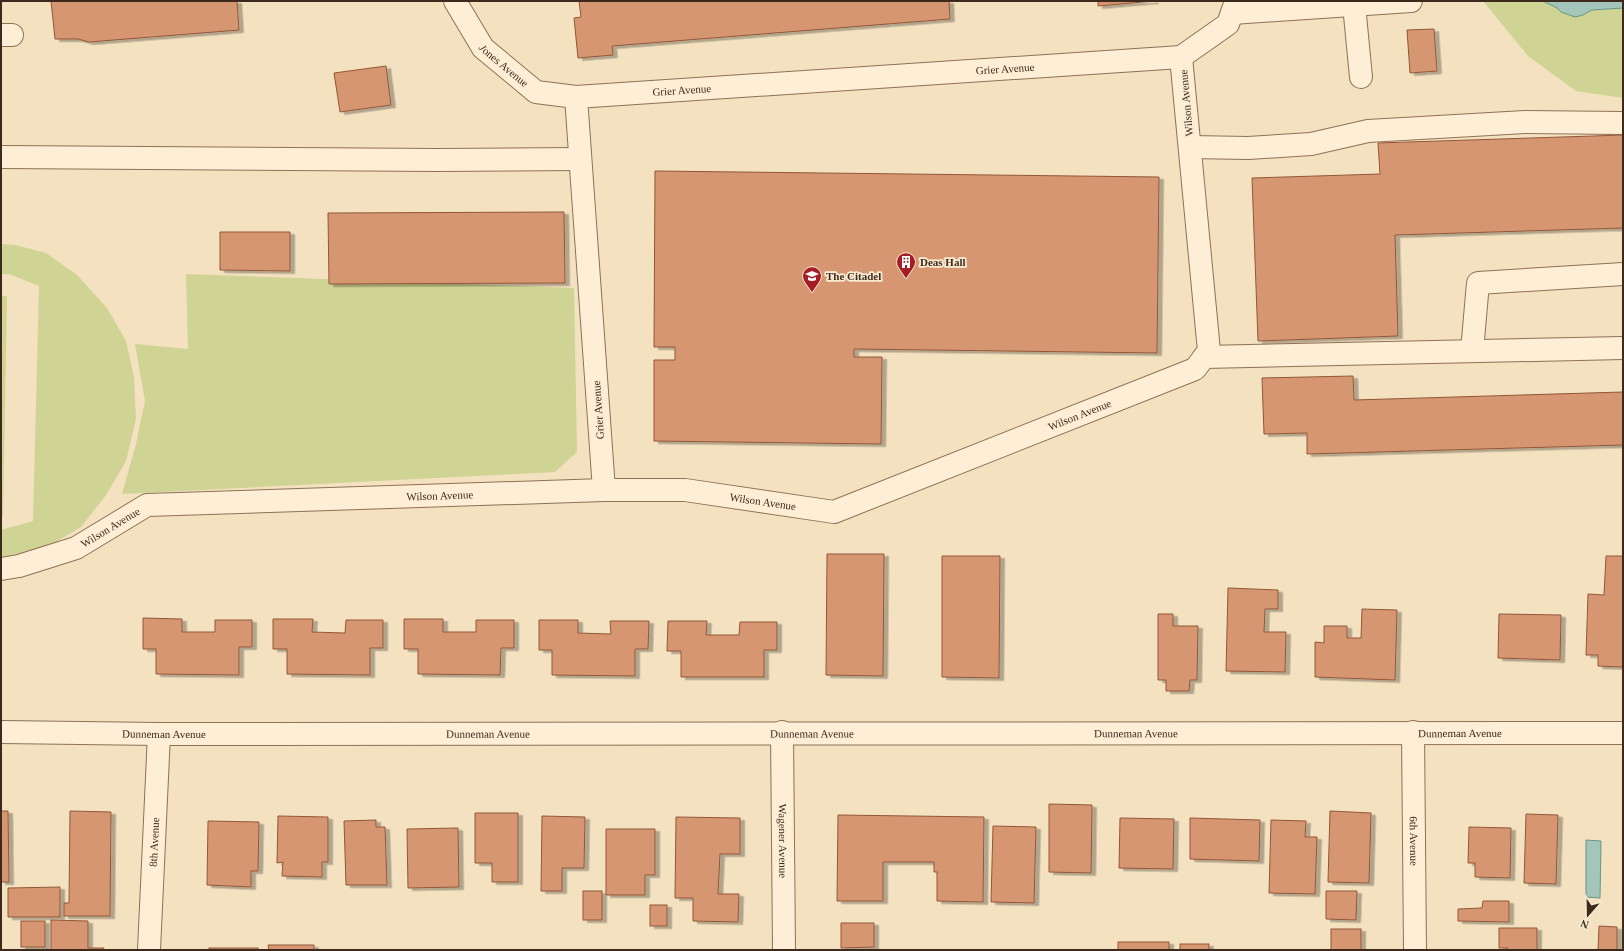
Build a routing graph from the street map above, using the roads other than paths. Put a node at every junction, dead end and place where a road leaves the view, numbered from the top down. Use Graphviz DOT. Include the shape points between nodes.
graph roads {
  1 [pos="455,1"];
  2 [pos="1411,1"];
  3 [pos="1354,5"];
  4 [pos="1234,7"];
  5 [pos="1181,57"];
  6 [pos="1361,77"];
  7 [pos="576,97"];
  8 [pos="1623,122"];
  9 [pos="1190,147"];
  10 [pos="1,157"];
  11 [pos="580,159"];
  12 [pos="1623,274"];
  13 [pos="1623,348"];
  14 [pos="1472,351"];
  15 [pos="1204,357"];
  16 [pos="604,490"];
  17 [pos="1,569"];
  18 [pos="1,732"];
  19 [pos="782,732"];
  20 [pos="1413,732"];
  21 [pos="1623,733"];
  22 [pos="159,734"];
  23 [pos="149,950"];
  24 [pos="784,950"];
  25 [pos="1415,950"];
  1 -- 7 [label="street, Jones Avenue" via="484,48 536,92"];
  2 -- 3 [label="street"];
  3 -- 4 [label="street"];
  3 -- 6 [label="street"];
  4 -- 5 [label="street" via="1228,24"];
  5 -- 7 [label="street, Grier Avenue"];
  5 -- 9 [label="street, Wilson Avenue"];
  7 -- 11 [label="street, Grier Avenue"];
  8 -- 9 [label="street" via="1525,122 1368,131 1311,144 1248,148"];
  9 -- 15 [label="street, Wilson Avenue" via="1209,351"];
  10 -- 11 [label="street"];
  11 -- 16 [label="street, Grier Avenue"];
  12 -- 14 [label="street" via="1478,283"];
  13 -- 14 [label="street"];
  14 -- 15 [label="street"];
  15 -- 16 [label="street, Wilson Avenue" via="1195,369 834,512 685,490"];
  16 -- 17 [label="street, Wilson Avenue" via="147,505 76,548"];
  18 -- 22 [label="street, Dunneman Avenue"];
  19 -- 20 [label="street, Dunneman Avenue"];
  19 -- 22 [label="street, Dunneman Avenue"];
  19 -- 24 [label="street, Wagener Avenue"];
  20 -- 21 [label="street, Dunneman Avenue"];
  20 -- 25 [label="street, 6th Avenue"];
  22 -- 23 [label="street, 8th Avenue"];
}
